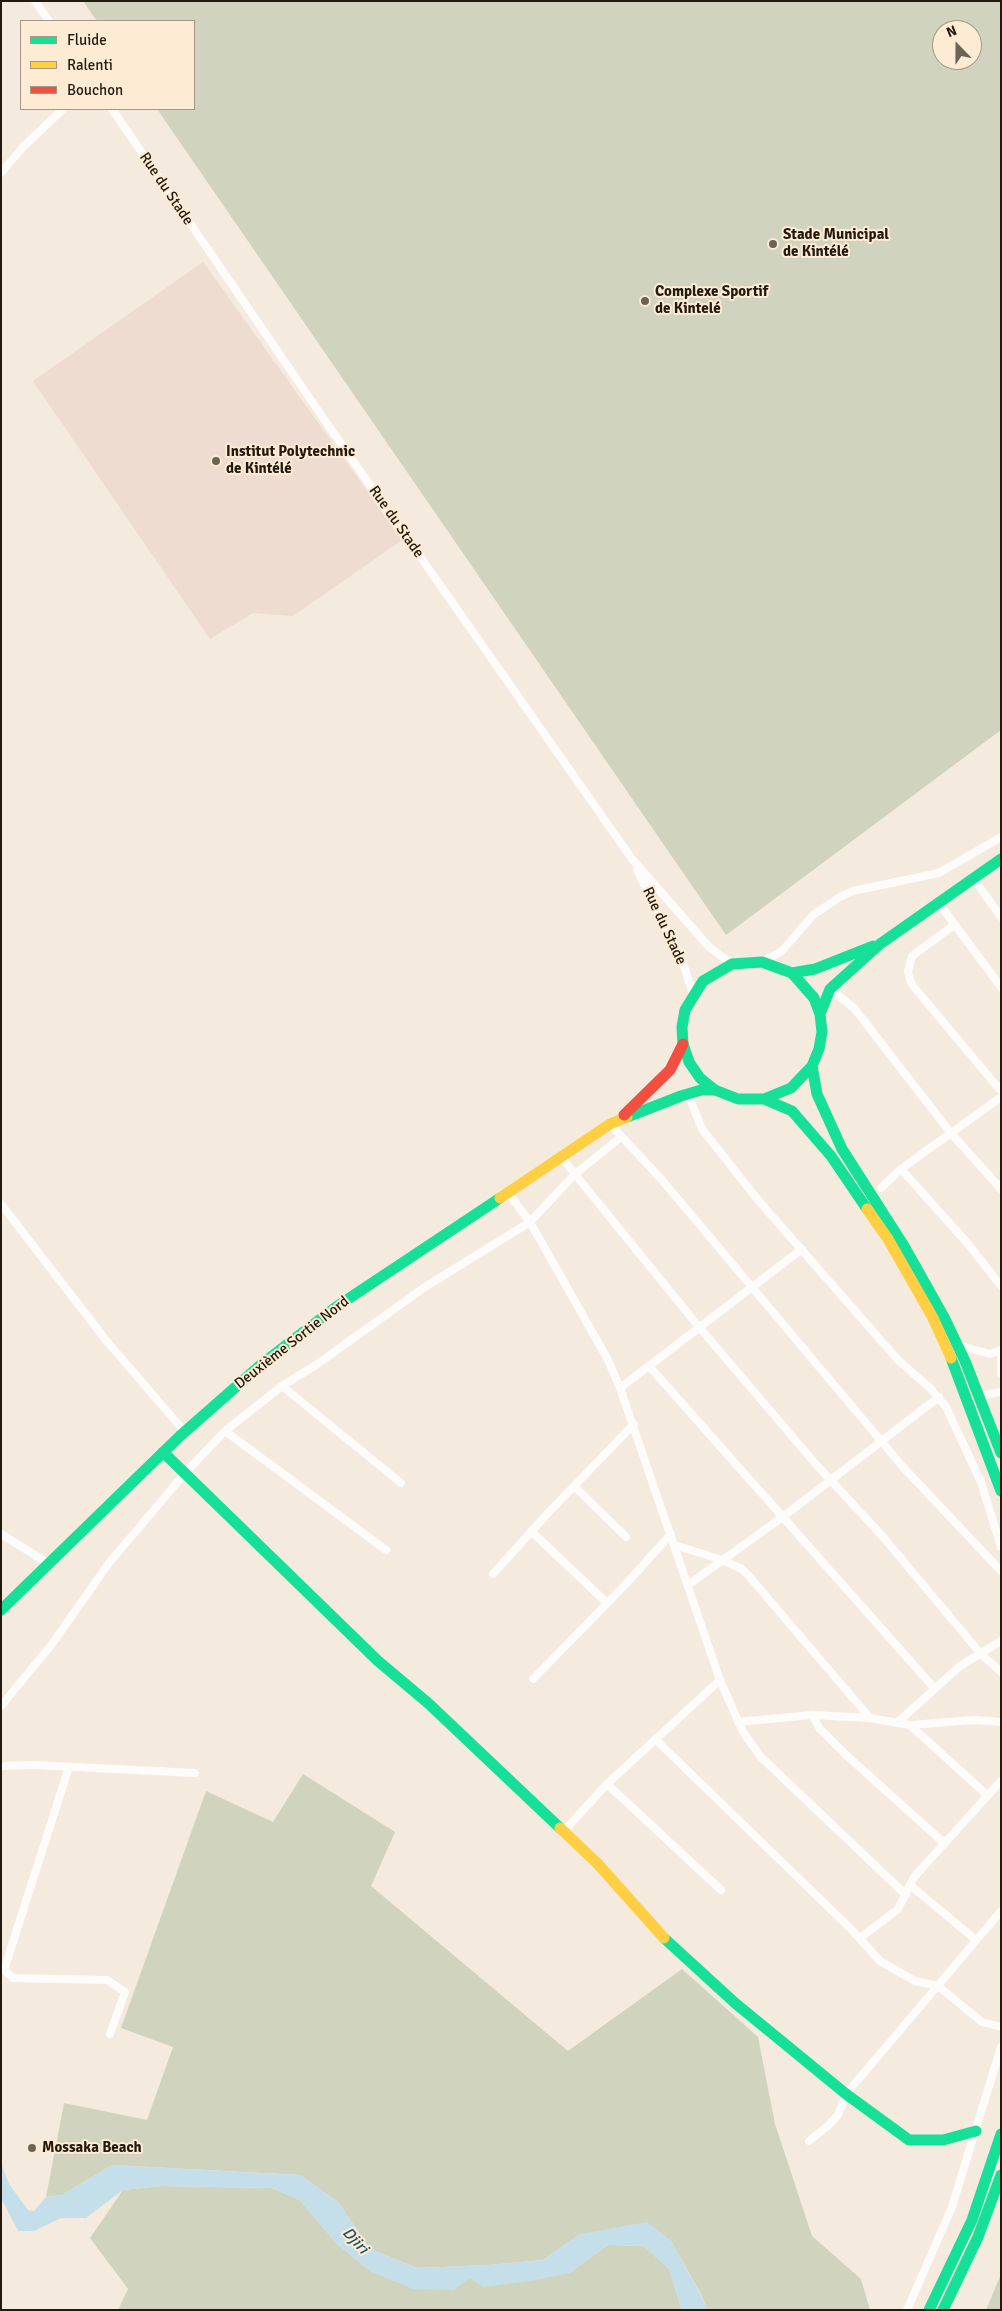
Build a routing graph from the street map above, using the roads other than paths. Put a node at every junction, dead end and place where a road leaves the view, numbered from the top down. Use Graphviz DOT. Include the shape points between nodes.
graph roads {
  1 [pos="35,1"];
  2 [pos="47,20"];
  3 [pos="62,110"];
  4 [pos="113,110"];
  5 [pos="1,173"];
  6 [pos="1001,838"];
  7 [pos="632,859"];
  8 [pos="1001,859"];
  9 [pos="973,878"];
  10 [pos="938,902"];
  11 [pos="1001,917"];
  12 [pos="954,925"];
  13 [pos="880,944"];
  14 [pos="762,962"];
  15 [pos="732,964"];
  16 [pos="792,973"];
  17 [pos="1001,987"];
  18 [pos="830,989"];
  19 [pos="693,994"];
  20 [pos="820,1014"];
  21 [pos="683,1044"];
  22 [pos="812,1066"];
  23 [pos="715,1090"];
  24 [pos="1001,1091"];
  25 [pos="688,1094"];
  26 [pos="1001,1097"];
  27 [pos="764,1099"];
  28 [pos="614,1122"];
  29 [pos="950,1132"];
  30 [pos="621,1137"];
  31 [pos="561,1156"];
  32 [pos="901,1169"];
  33 [pos="574,1175"];
  34 [pos="881,1188"];
  35 [pos="1001,1189"];
  36 [pos="508,1193"];
  37 [pos="1,1204"];
  38 [pos="530,1222"];
  39 [pos="802,1249"];
  40 [pos="1001,1286"];
  41 [pos="750,1287"];
  42 [pos="699,1327"];
  43 [pos="957,1344"];
  44 [pos="1001,1351"];
  45 [pos="649,1366"];
  46 [pos="1001,1374"];
  47 [pos="282,1386"];
  48 [pos="620,1388"];
  49 [pos="1001,1392"];
  50 [pos="979,1396"];
  51 [pos="938,1397"];
  52 [pos="634,1424"];
  53 [pos="225,1431"];
  54 [pos="184,1432"];
  55 [pos="882,1441"];
  56 [pos="163,1452"];
  57 [pos="1001,1453"];
  58 [pos="186,1472"];
  59 [pos="831,1480"];
  60 [pos="400,1484"];
  61 [pos="575,1487"];
  62 [pos="1001,1491"];
  63 [pos="784,1516"];
  64 [pos="532,1532"];
  65 [pos="1,1534"];
  66 [pos="671,1534"];
  67 [pos="626,1537"];
  68 [pos="674,1545"];
  69 [pos="1001,1547"];
  70 [pos="386,1550"];
  71 [pos="722,1560"];
  72 [pos="49,1564"];
  73 [pos="1001,1570"];
  74 [pos="493,1574"];
  75 [pos="688,1585"];
  76 [pos="607,1603"];
  77 [pos="1,1610"];
  78 [pos="1001,1641"];
  79 [pos="981,1654"];
  80 [pos="1001,1672"];
  81 [pos="533,1679"];
  82 [pos="720,1680"];
  83 [pos="934,1689"];
  84 [pos="1,1706"];
  85 [pos="812,1715"];
  86 [pos="870,1718"];
  87 [pos="738,1722"];
  88 [pos="1001,1722"];
  89 [pos="897,1723"];
  90 [pos="910,1725"];
  91 [pos="655,1738"];
  92 [pos="1,1766"];
  93 [pos="69,1767"];
  94 [pos="195,1773"];
  95 [pos="1001,1781"];
  96 [pos="607,1784"];
  97 [pos="986,1795"];
  98 [pos="564,1831"];
  99 [pos="944,1843"];
  100 [pos="910,1885"];
  101 [pos="722,1890"];
  102 [pos="906,1895"];
  103 [pos="1001,1911"];
  104 [pos="860,1938"];
  105 [pos="976,1940"];
  106 [pos="938,1986"];
  107 [pos="1001,2027"];
  108 [pos="110,2034"];
  109 [pos="1001,2047"];
  110 [pos="846,2094"];
  111 [pos="976,2131"];
  112 [pos="1001,2134"];
  113 [pos="808,2141"];
  114 [pos="1001,2175"];
  115 [pos="907,2310"];
  116 [pos="930,2310"];
  117 [pos="943,2310"];
  1 -- 2 [label="street"];
  3 -- 5 [label="street"];
  4 -- 7 [label="street, Rue du Stade" via="330,428"];
  6 -- 14 [label="street" via="939,873 854,891 840,897 813,916 782,951"];
  7 -- 15 [label="street, Rue du Stade" via="709,947"];
  7 -- 19 [label="street, Rue du Stade" via="672,938"];
  8 -- 9 [label="main road"];
  9 -- 10 [label="main road"];
  9 -- 11 [label="street"];
  10 -- 12 [label="street"];
  10 -- 13 [label="main road"];
  12 -- 17 [label="street"];
  12 -- 24 [label="street" via="912,956 908,971 910,980"];
  13 -- 16 [label="main road" via="815,969"];
  13 -- 18 [label="main road"];
  14 -- 15 [label="main road"];
  14 -- 16 [label="main road"];
  15 -- 19 [label="main road" via="703,981"];
  16 -- 20 [label="main road" via="814,998"];
  18 -- 20 [label="main road"];
  18 -- 29 [label="street" via="854,1008"];
  19 -- 21 [label="main road" via="685,1010"];
  20 -- 22 [label="main road" via="822,1032"];
  21 -- 23 [label="main road" via="689,1062 700,1078"];
  21 -- 28 [label="main road, Deuxième Sortie Nord" via="670,1070"];
  22 -- 27 [label="main road" via="791,1088"];
  22 -- 43 [label="main road" via="817,1094 842,1149 904,1246"];
  23 -- 25 [label="main road, Deuxième Sortie Nord"];
  23 -- 27 [label="main road" via="738,1099"];
  25 -- 28 [label="main road, Deuxième Sortie Nord"];
  25 -- 39 [label="street" via="694,1114 706,1134"];
  26 -- 29 [label="street"];
  27 -- 62 [label="main road" via="792,1111 831,1156 906,1269 964,1388"];
  28 -- 30 [label="street"];
  28 -- 31 [label="main road, Deuxième Sortie Nord"];
  29 -- 32 [label="street"];
  29 -- 35 [label="street"];
  30 -- 33 [label="street"];
  30 -- 41 [label="street" via="662,1180"];
  31 -- 33 [label="street"];
  31 -- 36 [label="main road, Deuxième Sortie Nord"];
  32 -- 34 [label="street"];
  32 -- 40 [label="street"];
  33 -- 38 [label="street"];
  33 -- 42 [label="street"];
  36 -- 38 [label="street"];
  36 -- 54 [label="main road, Deuxième Sortie Nord" via="328,1313 263,1363"];
  37 -- 54 [label="street" via="105,1339"];
  38 -- 47 [label="street" via="425,1287"];
  38 -- 48 [label="street" via="608,1360"];
  39 -- 41 [label="street"];
  39 -- 51 [label="street" via="898,1360"];
  41 -- 42 [label="street"];
  41 -- 55 [label="street"];
  42 -- 45 [label="street"];
  42 -- 59 [label="street"];
  43 -- 44 [label="street" via="990,1354"];
  43 -- 50 [label="main road"];
  44 -- 46 [label="street"];
  45 -- 48 [label="street"];
  45 -- 63 [label="street"];
  47 -- 53 [label="street"];
  47 -- 60 [label="street"];
  48 -- 52 [label="street"];
  49 -- 50 [label="street"];
  50 -- 57 [label="main road"];
  51 -- 55 [label="street"];
  51 -- 69 [label="street" via="946,1407 981,1482"];
  52 -- 61 [label="street"];
  52 -- 66 [label="street"];
  53 -- 58 [label="street"];
  53 -- 70 [label="street"];
  54 -- 56 [label="main road, Deuxième Sortie Nord"];
  55 -- 59 [label="street"];
  55 -- 73 [label="street"];
  56 -- 58 [label="main road"];
  56 -- 72 [label="main road, Deuxième Sortie Nord"];
  58 -- 84 [label="street" via="109,1563 52,1644"];
  58 -- 98 [label="main road" via="378,1661 428,1703"];
  59 -- 63 [label="street"];
  59 -- 79 [label="street"];
  61 -- 64 [label="street"];
  61 -- 67 [label="street"];
  63 -- 71 [label="street"];
  63 -- 83 [label="street"];
  64 -- 74 [label="street"];
  64 -- 76 [label="street"];
  65 -- 72 [label="street"];
  66 -- 68 [label="street"];
  66 -- 76 [label="street"];
  68 -- 71 [label="street"];
  68 -- 75 [label="street"];
  71 -- 75 [label="street"];
  71 -- 86 [label="street" via="748,1575"];
  72 -- 77 [label="main road, Deuxième Sortie Nord"];
  75 -- 82 [label="street"];
  76 -- 81 [label="street"];
  78 -- 79 [label="street"];
  79 -- 80 [label="street"];
  79 -- 83 [label="street" via="960,1666"];
  82 -- 87 [label="street"];
  82 -- 91 [label="street"];
  83 -- 89 [label="street"];
  85 -- 86 [label="street"];
  85 -- 87 [label="street"];
  85 -- 99 [label="street" via="820,1729 845,1754"];
  86 -- 89 [label="street"];
  87 -- 102 [label="street" via="761,1757"];
  88 -- 90 [label="street" via="974,1720"];
  89 -- 90 [label="street"];
  90 -- 97 [label="street"];
  91 -- 96 [label="street"];
  91 -- 104 [label="street"];
  92 -- 93 [label="street"];
  93 -- 94 [label="street"];
  93 -- 108 [label="street" via="4,1970 12,1978 107,1980 125,1992"];
  95 -- 97 [label="street"];
  96 -- 98 [label="street"];
  96 -- 101 [label="street"];
  97 -- 99 [label="street"];
  98 -- 110 [label="main road" via="597,1863 652,1927 735,2003"];
  99 -- 100 [label="street"];
  100 -- 102 [label="street"];
  100 -- 105 [label="street"];
  102 -- 104 [label="street" via="898,1909"];
  103 -- 105 [label="street"];
  104 -- 106 [label="street" via="880,1961 915,1981"];
  105 -- 106 [label="street"];
  106 -- 107 [label="street" via="982,2022"];
  106 -- 110 [label="street"];
  109 -- 111 [label="street"];
  110 -- 111 [label="main road" via="909,2140 943,2140"];
  110 -- 113 [label="street" via="838,2114"];
  111 -- 115 [label="street" via="943,2231"];
  112 -- 116 [label="main road" via="972,2220"];
  114 -- 117 [label="main road" via="978,2238"];
}
